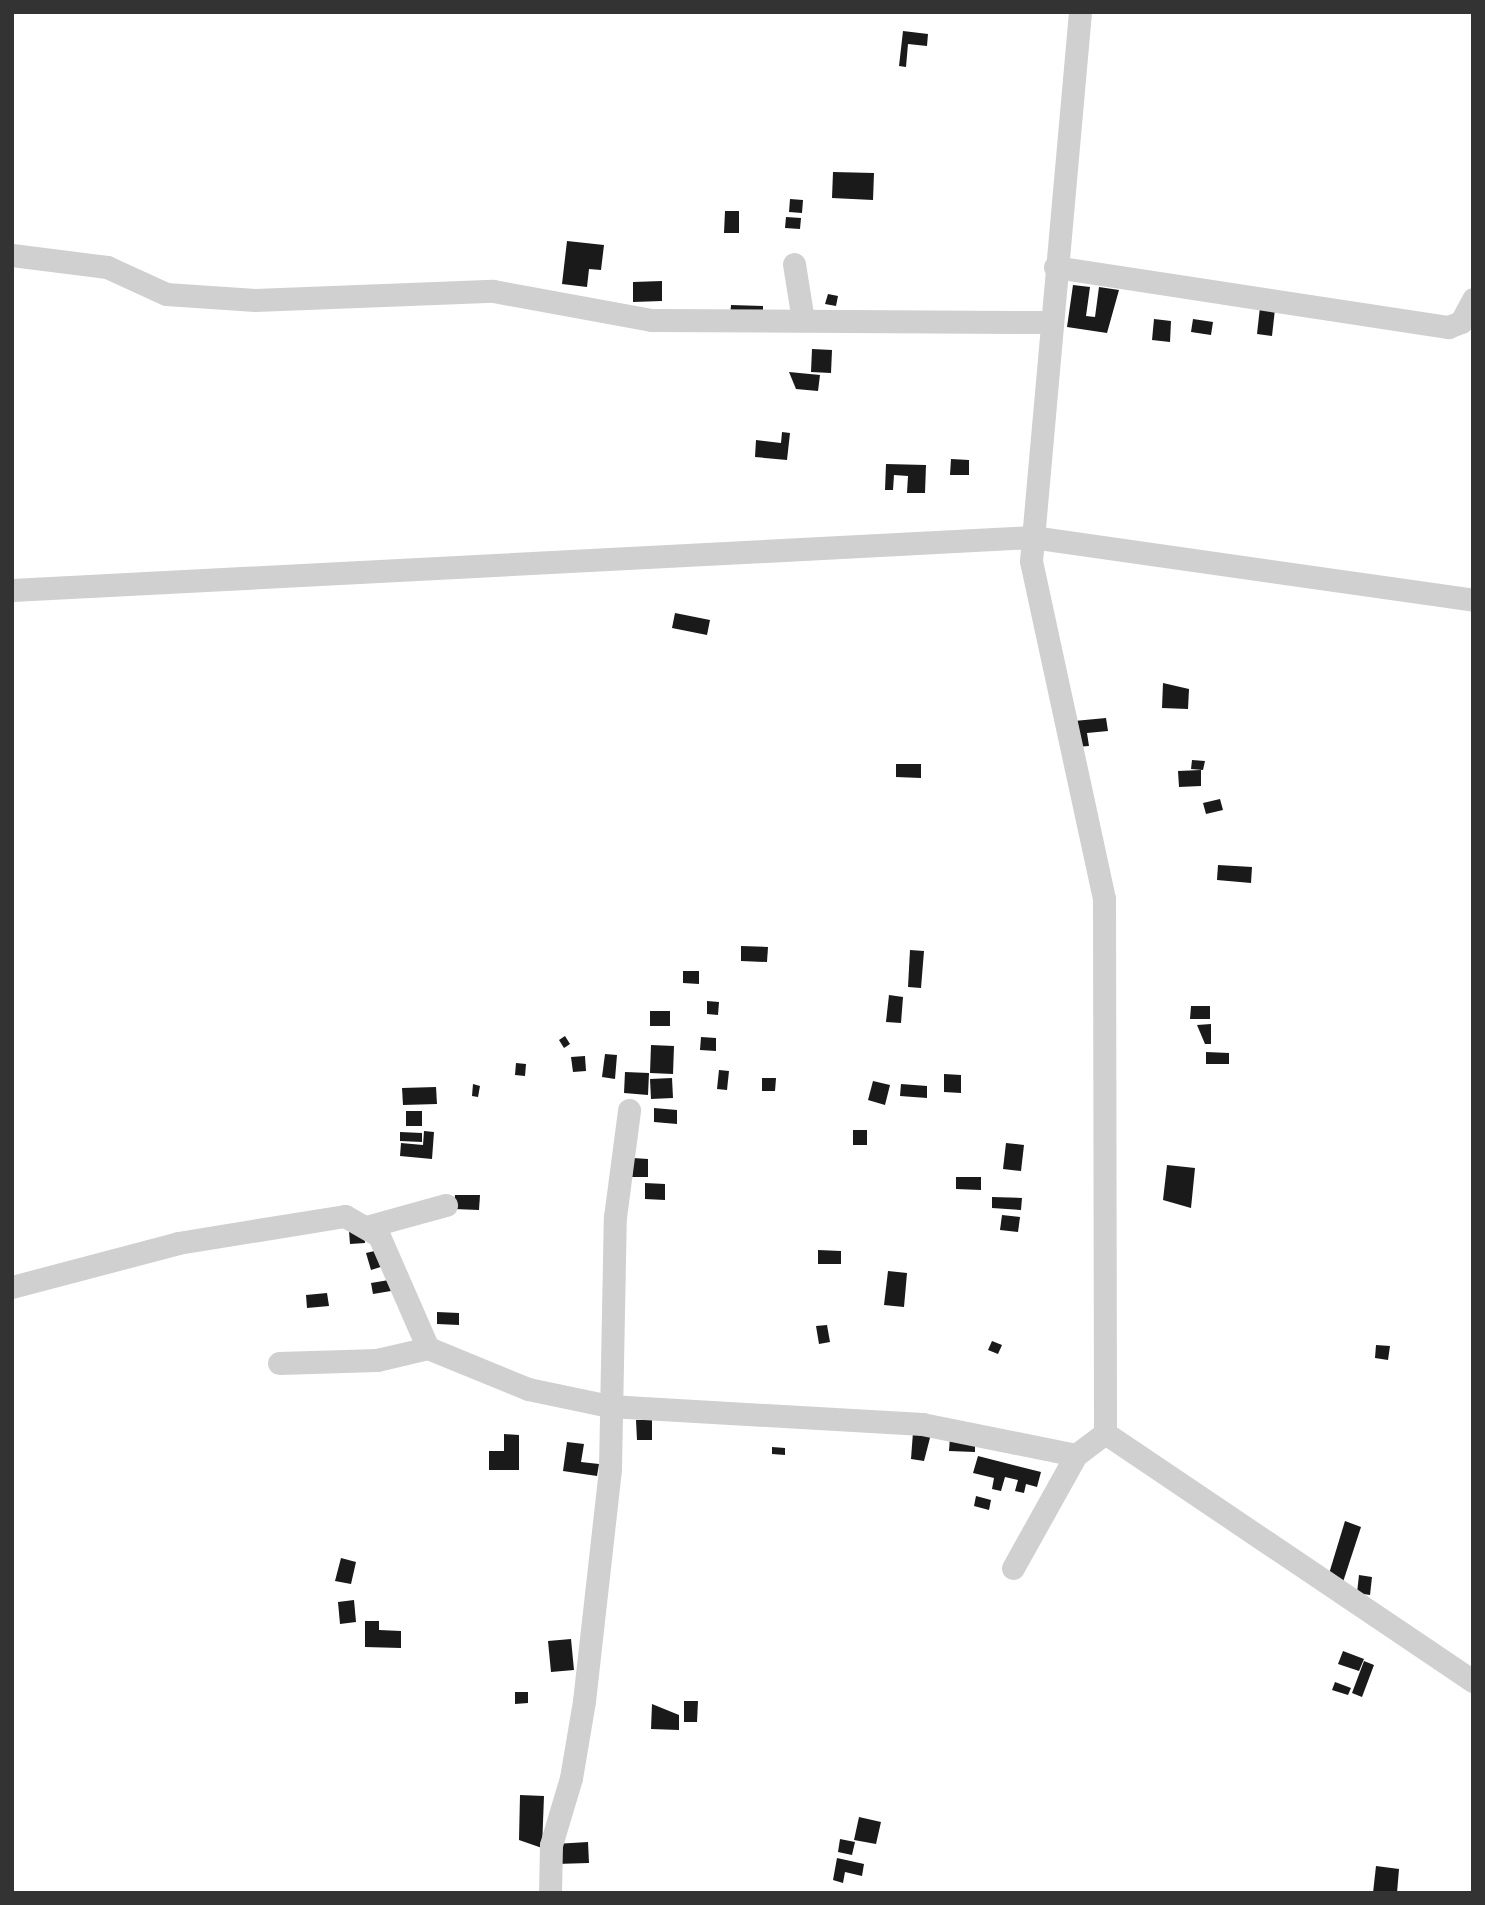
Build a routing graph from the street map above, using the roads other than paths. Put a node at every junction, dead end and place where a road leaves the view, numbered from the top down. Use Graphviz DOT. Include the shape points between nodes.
graph roads {
  1 [pos="1080,12"];
  2 [pos="12,256"];
  3 [pos="794,264"];
  4 [pos="1055,267"];
  5 [pos="1473,299"];
  6 [pos="803,320"];
  7 [pos="1048,322"];
  8 [pos="1032,537"];
  9 [pos="12,590"];
  10 [pos="1473,600"];
  11 [pos="629,1110"];
  12 [pos="446,1205"];
  13 [pos="366,1227"];
  14 [pos="12,1287"];
  15 [pos="428,1348"];
  16 [pos="279,1363"];
  17 [pos="609,1406"];
  18 [pos="1104,1433"];
  19 [pos="1076,1455"];
  20 [pos="1013,1569"];
  21 [pos="1473,1681"];
  22 [pos="550,1893"];
  1 -- 4 [label="street"];
  2 -- 6 [label="street" via="107,267 179,295 255,300 494,291 651,320"];
  3 -- 6 [label="street"];
  4 -- 5 [label="street" via="1448,327 1461,322"];
  4 -- 7 [label="street"];
  6 -- 7 [label="street"];
  7 -- 8 [label="street"];
  8 -- 9 [label="street"];
  8 -- 10 [label="street"];
  8 -- 18 [label="street" via="1031,561 1104,899"];
  11 -- 17 [label="street" via="615,1217"];
  12 -- 13 [label="street"];
  13 -- 14 [label="street" via="345,1216 231,1234"];
  13 -- 15 [label="street" via="379,1236"];
  15 -- 16 [label="street" via="377,1360"];
  15 -- 17 [label="street" via="528,1389"];
  17 -- 19 [label="street" via="922,1423"];
  17 -- 22 [label="street" via="610,1468 584,1701 571,1778 551,1845"];
  18 -- 19 [label="street"];
  18 -- 21 [label="street"];
  19 -- 20 [label="street"];
}
